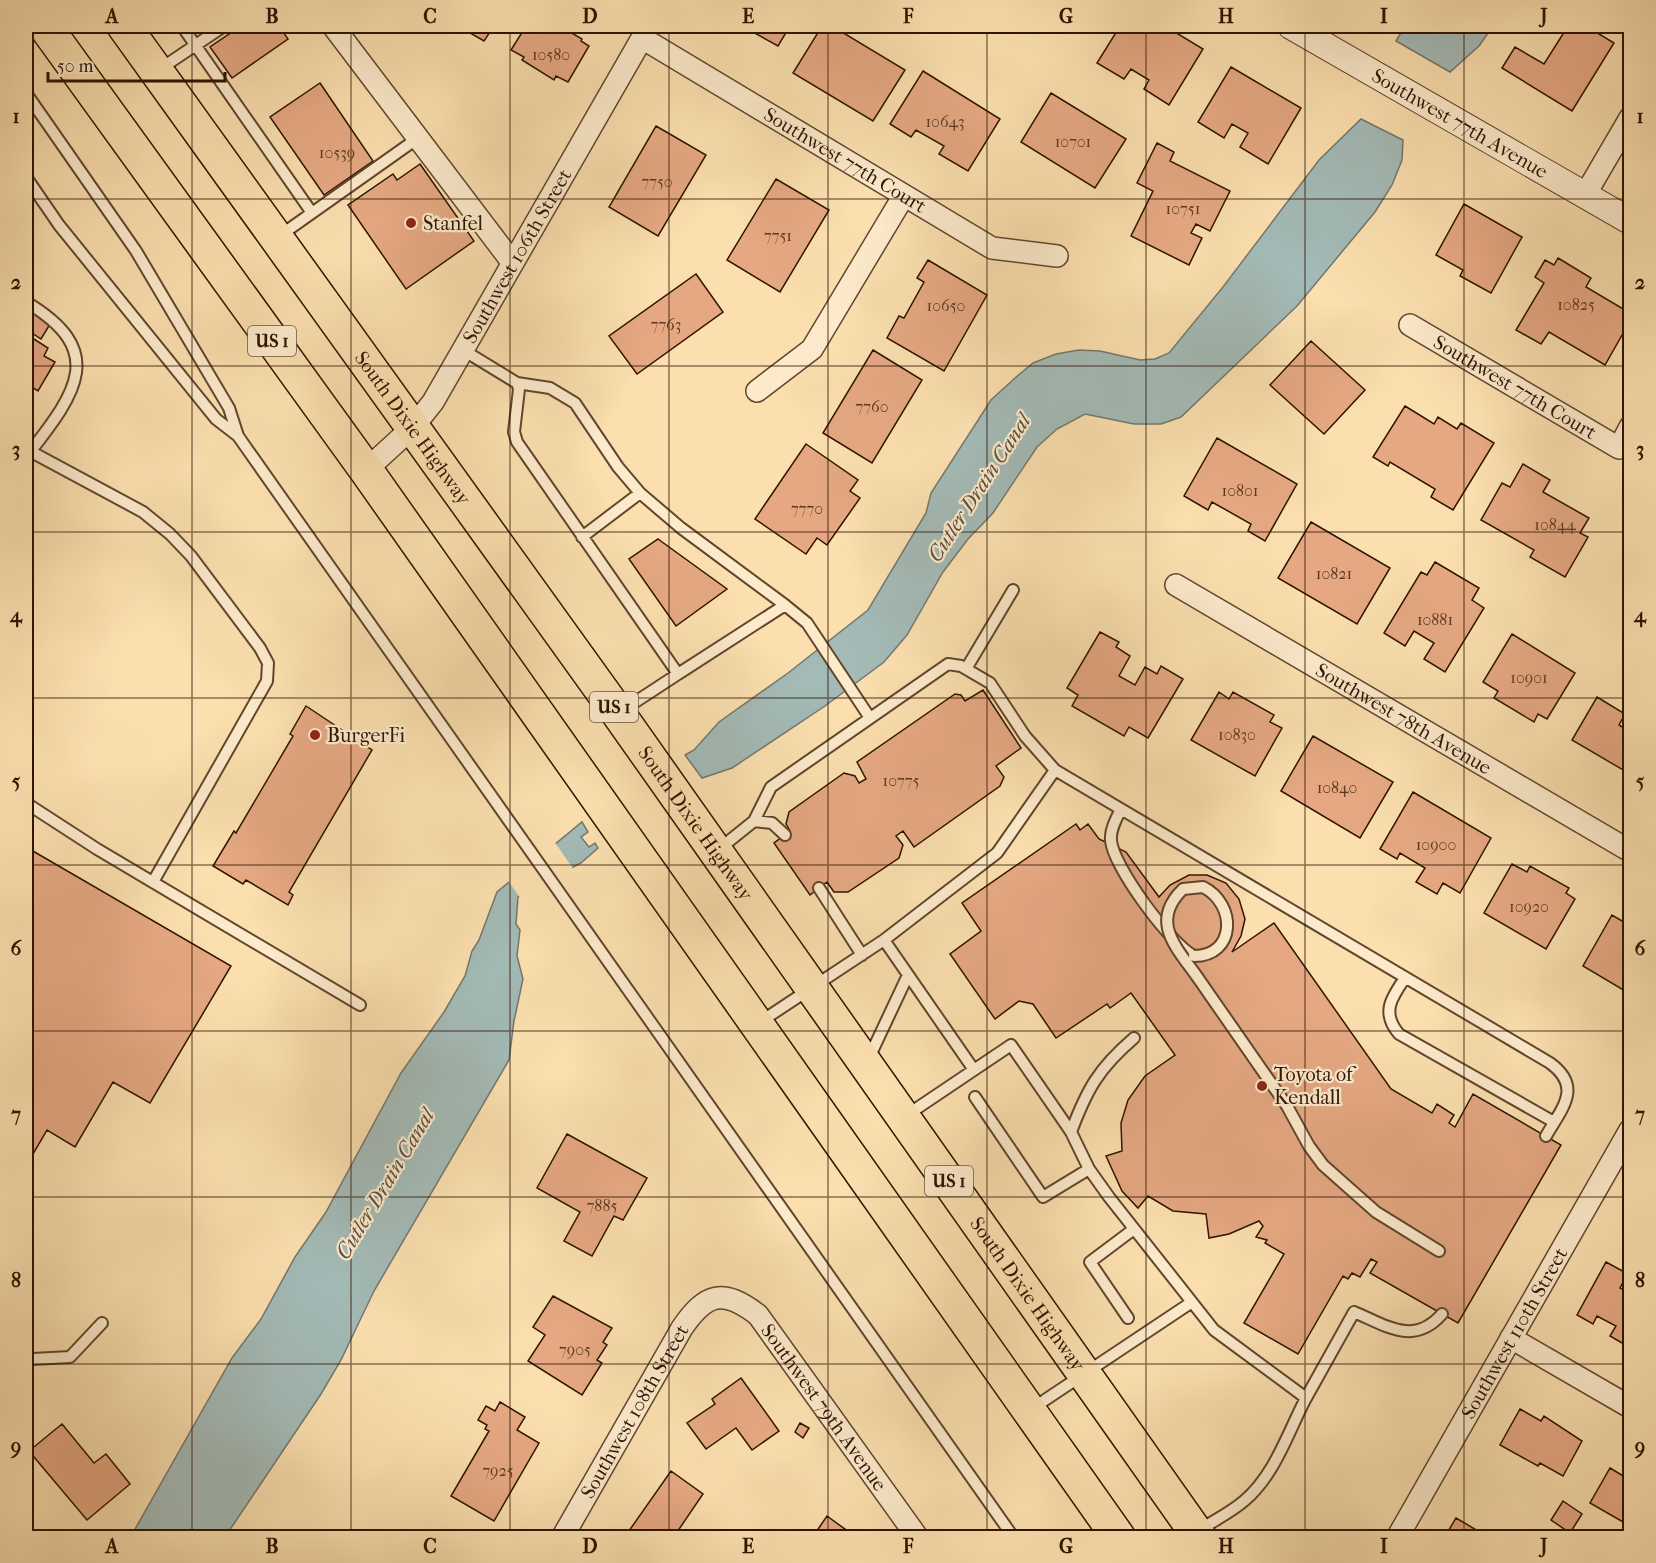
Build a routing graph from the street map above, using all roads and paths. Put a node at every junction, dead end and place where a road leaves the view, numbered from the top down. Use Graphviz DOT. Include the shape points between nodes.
graph roads {
  1 [pos="45,26"];
  2 [pos="124,26"];
  3 [pos="182,26"];
  4 [pos="224,26"];
  5 [pos="333,26"];
  6 [pos="1291,26"];
  7 [pos="645,32"];
  8 [pos="196,46"];
  9 [pos="156,71"];
  10 [pos="26,93"];
  11 [pos="1630,118"];
  12 [pos="418,138"];
  13 [pos="26,177"];
  14 [pos="1585,195"];
  15 [pos="903,197"];
  16 [pos="312,213"];
  17 [pos="1630,221"];
  18 [pos="276,238"];
  19 [pos="1057,256"];
  20 [pos="512,262"];
  21 [pos="26,302"];
  22 [pos="1410,325"];
  23 [pos="463,350"];
  24 [pos="517,383"];
  25 [pos="757,391"];
  26 [pos="413,427"];
  27 [pos="1630,428"];
  28 [pos="238,436"];
  29 [pos="28,451"];
  30 [pos="366,470"];
  31 [pos="640,493"];
  32 [pos="582,537"];
  33 [pos="1176,585"];
  34 [pos="1012,590"];
  35 [pos="785,605"];
  36 [pos="966,669"];
  37 [pos="678,674"];
  38 [pos="618,713"];
  39 [pos="870,718"];
  40 [pos="1055,771"];
  41 [pos="26,803"];
  42 [pos="1121,809"];
  43 [pos="754,821"];
  44 [pos="785,835"];
  45 [pos="717,851"];
  46 [pos="1630,851"];
  47 [pos="153,882"];
  48 [pos="819,888"];
  49 [pos="884,940"];
  50 [pos="862,955"];
  51 [pos="908,975"];
  52 [pos="1405,978"];
  53 [pos="813,987"];
  54 [pos="360,1005"];
  55 [pos="757,1024"];
  56 [pos="1134,1038"];
  57 [pos="866,1063"];
  58 [pos="974,1070"];
  59 [pos="975,1097"];
  60 [pos="904,1116"];
  61 [pos="1554,1122"];
  62 [pos="1630,1130"];
  63 [pos="1071,1132"];
  64 [pos="1546,1136"];
  65 [pos="1089,1168"];
  66 [pos="1134,1229"];
  67 [pos="1439,1251"];
  68 [pos="718,1297"];
  69 [pos="1192,1302"];
  70 [pos="1442,1314"];
  71 [pos="1128,1318"];
  72 [pos="102,1323"];
  73 [pos="1511,1338"];
  74 [pos="26,1354"];
  75 [pos="1086,1375"];
  76 [pos="1306,1398"];
  77 [pos="1630,1407"];
  78 [pos="1030,1410"];
  79 [pos="1198,1535"];
  80 [pos="562,1538"];
  81 [pos="918,1538"];
  82 [pos="1014,1538"];
  83 [pos="1119,1538"];
  84 [pos="1397,1538"];
  1 -- 30 [label="highway, US 1"];
  2 -- 9 [label="highway, South Dixie Highway / US 1"];
  3 -- 8 [label="lane"];
  4 -- 8 [label="lane"];
  5 -- 12 [label="street"];
  6 -- 14 [label="street, Southwest 77th Avenue"];
  7 -- 15 [label="street, Southwest 77th Court"];
  7 -- 20 [label="street, Southwest 106th Street"];
  8 -- 9 [label="lane"];
  8 -- 16 [label="lane"];
  9 -- 18 [label="highway, South Dixie Highway / US 1"];
  10 -- 28 [label="lane" via="136,251 230,408"];
  11 -- 14 [label="street"];
  12 -- 16 [label="lane"];
  12 -- 20 [label="street"];
  13 -- 28 [label="lane" via="66,234 216,419"];
  14 -- 17 [label="street, Southwest 77th Avenue"];
  15 -- 19 [label="street, Southwest 77th Court" via="992,248"];
  15 -- 25 [label="street" via="812,349"];
  16 -- 18 [label="lane"];
  18 -- 26 [label="highway, South Dixie Highway / US 1"];
  20 -- 23 [label="street, Southwest 106th Street"];
  21 -- 29 [label="lane" via="51,318 78,359 76,380 46,431"];
  22 -- 27 [label="street, Southwest 77th Court" via="1618,448"];
  23 -- 24 [label="lane"];
  23 -- 26 [label="street, Southwest 106th Street" via="433,402"];
  24 -- 31 [label="lane" via="550,388 575,403"];
  24 -- 32 [label="lane" via="517,442"];
  26 -- 30 [label="street, Southwest 106th Street"];
  26 -- 38 [label="highway, South Dixie Highway / US 1"];
  28 -- 82 [label="lane"];
  29 -- 47 [label="lane" via="143,512 170,534 235,611 268,663 267,681"];
  30 -- 55 [label="highway, US 1"];
  31 -- 32 [label="lane"];
  31 -- 35 [label="lane"];
  32 -- 37 [label="lane"];
  33 -- 46 [label="street, Southwest 78th Avenue"];
  34 -- 36 [label="lane"];
  35 -- 37 [label="lane"];
  35 -- 39 [label="lane" via="807,623"];
  36 -- 39 [label="lane" via="948,664"];
  36 -- 40 [label="lane" via="990,683"];
  37 -- 38 [label="lane"];
  38 -- 45 [label="highway, South Dixie Highway / US 1"];
  39 -- 43 [label="lane" via="771,787"];
  40 -- 42 [label="lane"];
  40 -- 49 [label="lane" via="997,853"];
  41 -- 47 [label="lane"];
  42 -- 52 [label="lane"];
  42 -- 67 [label="lane, bridge" via="1110,838 1119,865 1172,939 1194,956 1205,956 1223,941 1228,916 1221,900 1203,887 1183,890 1169,906 1167,920 1171,941 1287,1106 1309,1146 1323,1165 1376,1212"];
  43 -- 44 [label="lane" via="772,823"];
  43 -- 45 [label="lane"];
  45 -- 53 [label="highway, South Dixie Highway / US 1"];
  47 -- 54 [label="lane"];
  48 -- 50 [label="lane"];
  49 -- 50 [label="lane"];
  49 -- 51 [label="lane"];
  50 -- 53 [label="lane"];
  51 -- 57 [label="lane"];
  51 -- 58 [label="lane"];
  52 -- 61 [label="lane" via="1563,1073 1569,1087 1567,1098"];
  52 -- 61 [label="lane" via="1392,997 1388,1013 1399,1034"];
  53 -- 55 [label="lane"];
  53 -- 57 [label="highway, South Dixie Highway / US 1"];
  55 -- 78 [label="highway, US 1"];
  56 -- 63 [label="lane" via="1107,1061 1082,1103"];
  57 -- 60 [label="highway, South Dixie Highway / US 1"];
  58 -- 60 [label="lane"];
  58 -- 63 [label="lane" via="1011,1046"];
  59 -- 65 [label="lane" via="1043,1197"];
  60 -- 75 [label="highway, South Dixie Highway / US 1"];
  61 -- 64 [label="lane"];
  62 -- 73 [label="street, Southwest 110th Street"];
  63 -- 65 [label="lane"];
  65 -- 66 [label="lane"];
  66 -- 69 [label="lane"];
  66 -- 71 [label="lane" via="1090,1262"];
  68 -- 80 [label="street, Southwest 108th Street" via="707,1300 693,1312 682,1328"];
  68 -- 81 [label="street, Southwest 79th Avenue" via="732,1298 758,1315"];
  69 -- 75 [label="lane"];
  69 -- 76 [label="lane" via="1230,1344"];
  70 -- 76 [label="lane" via="1421,1330 1408,1332 1354,1312"];
  72 -- 74 [label="lane" via="70,1357 33,1359"];
  73 -- 77 [label="street"];
  73 -- 84 [label="street, Southwest 110th Street"];
  75 -- 78 [label="lane"];
  75 -- 79 [label="highway, South Dixie Highway / US 1"];
  76 -- 79 [label="lane" via="1281,1450 1253,1491"];
  78 -- 83 [label="highway, US 1"];
}
